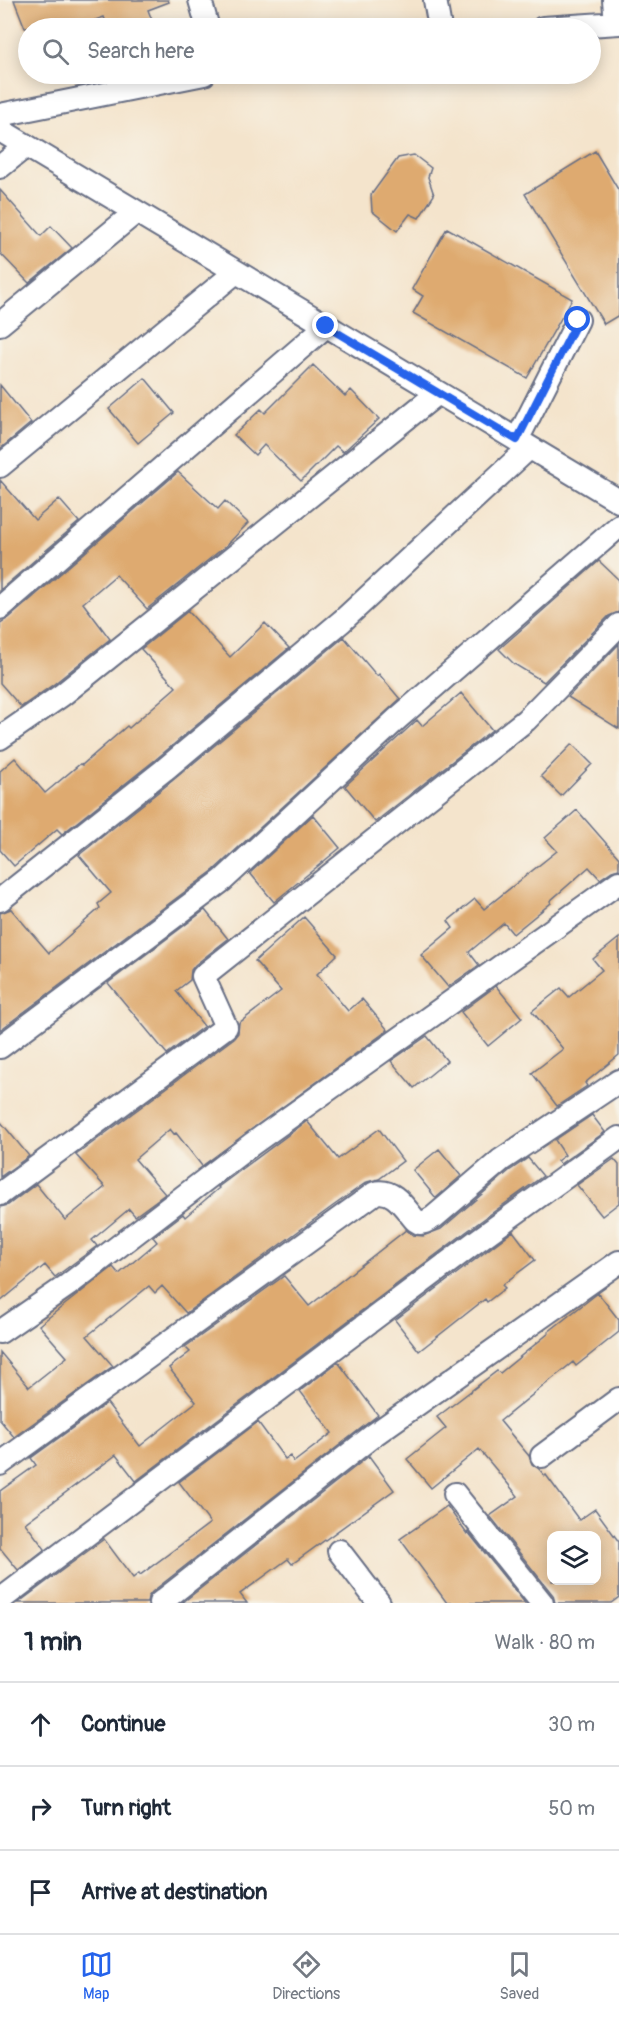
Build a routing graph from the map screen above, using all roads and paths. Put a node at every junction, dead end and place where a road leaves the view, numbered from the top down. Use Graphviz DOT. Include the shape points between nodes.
graph roads {
  1 [pos="200,0"];
  2 [pos="435,0"];
  3 [pos="614,0"];
  4 [pos="205,18"];
  5 [pos="438,18"];
  6 [pos="617,23"];
  7 [pos="601,24"];
  8 [pos="154,84"];
  9 [pos="0,115"];
  10 [pos="0,130"];
  11 [pos="26,146"];
  12 [pos="0,167"];
  13 [pos="136,212"];
  14 [pos="236,272"];
  15 [pos="578,320"];
  16 [pos="0,324"];
  17 [pos="326,326"];
  18 [pos="438,393"];
  19 [pos="523,444"];
  20 [pos="0,466"];
  21 [pos="619,501"];
  22 [pos="619,526"];
  23 [pos="0,608"];
  24 [pos="619,625"];
  25 [pos="0,738"];
  26 [pos="619,882"];
  27 [pos="0,900"];
  28 [pos="0,1047"];
  29 [pos="619,1081"];
  30 [pos="619,1138"];
  31 [pos="0,1194"];
  32 [pos="619,1263"];
  33 [pos="0,1332"];
  34 [pos="619,1399"];
  35 [pos="542,1456"];
  36 [pos="0,1464"];
  37 [pos="455,1494"];
  38 [pos="339,1551"];
  39 [pos="0,1600"];
  40 [pos="160,1603"];
  41 [pos="378,1603"];
  42 [pos="542,1603"];
  1 -- 4 [label="street"];
  2 -- 5 [label="street"];
  3 -- 6 [label="street"];
  6 -- 7 [label="street"];
  8 -- 9 [label="street"];
  10 -- 11 [label="street"];
  11 -- 12 [label="street"];
  11 -- 13 [label="street"];
  13 -- 14 [label="street"];
  13 -- 16 [label="street"];
  14 -- 17 [label="street"];
  14 -- 20 [label="street"];
  15 -- 19 [label="street"];
  17 -- 18 [label="street"];
  17 -- 23 [label="street"];
  18 -- 19 [label="street"];
  18 -- 25 [label="street" via="71,688"];
  19 -- 21 [label="street"];
  19 -- 27 [label="street" via="342,621"];
  22 -- 28 [label="street" via="397,719 223,880"];
  24 -- 31 [label="street" via="526,720 203,976 226,1027"];
  26 -- 33 [label="street" via="252,1144"];
  29 -- 36 [label="street" via="501,1160 425,1222 415,1220 391,1193 375,1193"];
  30 -- 39 [label="street"];
  32 -- 40 [label="street" via="375,1434"];
  34 -- 35 [label="street"];
  37 -- 42 [label="street"];
  38 -- 41 [label="street"];
}
